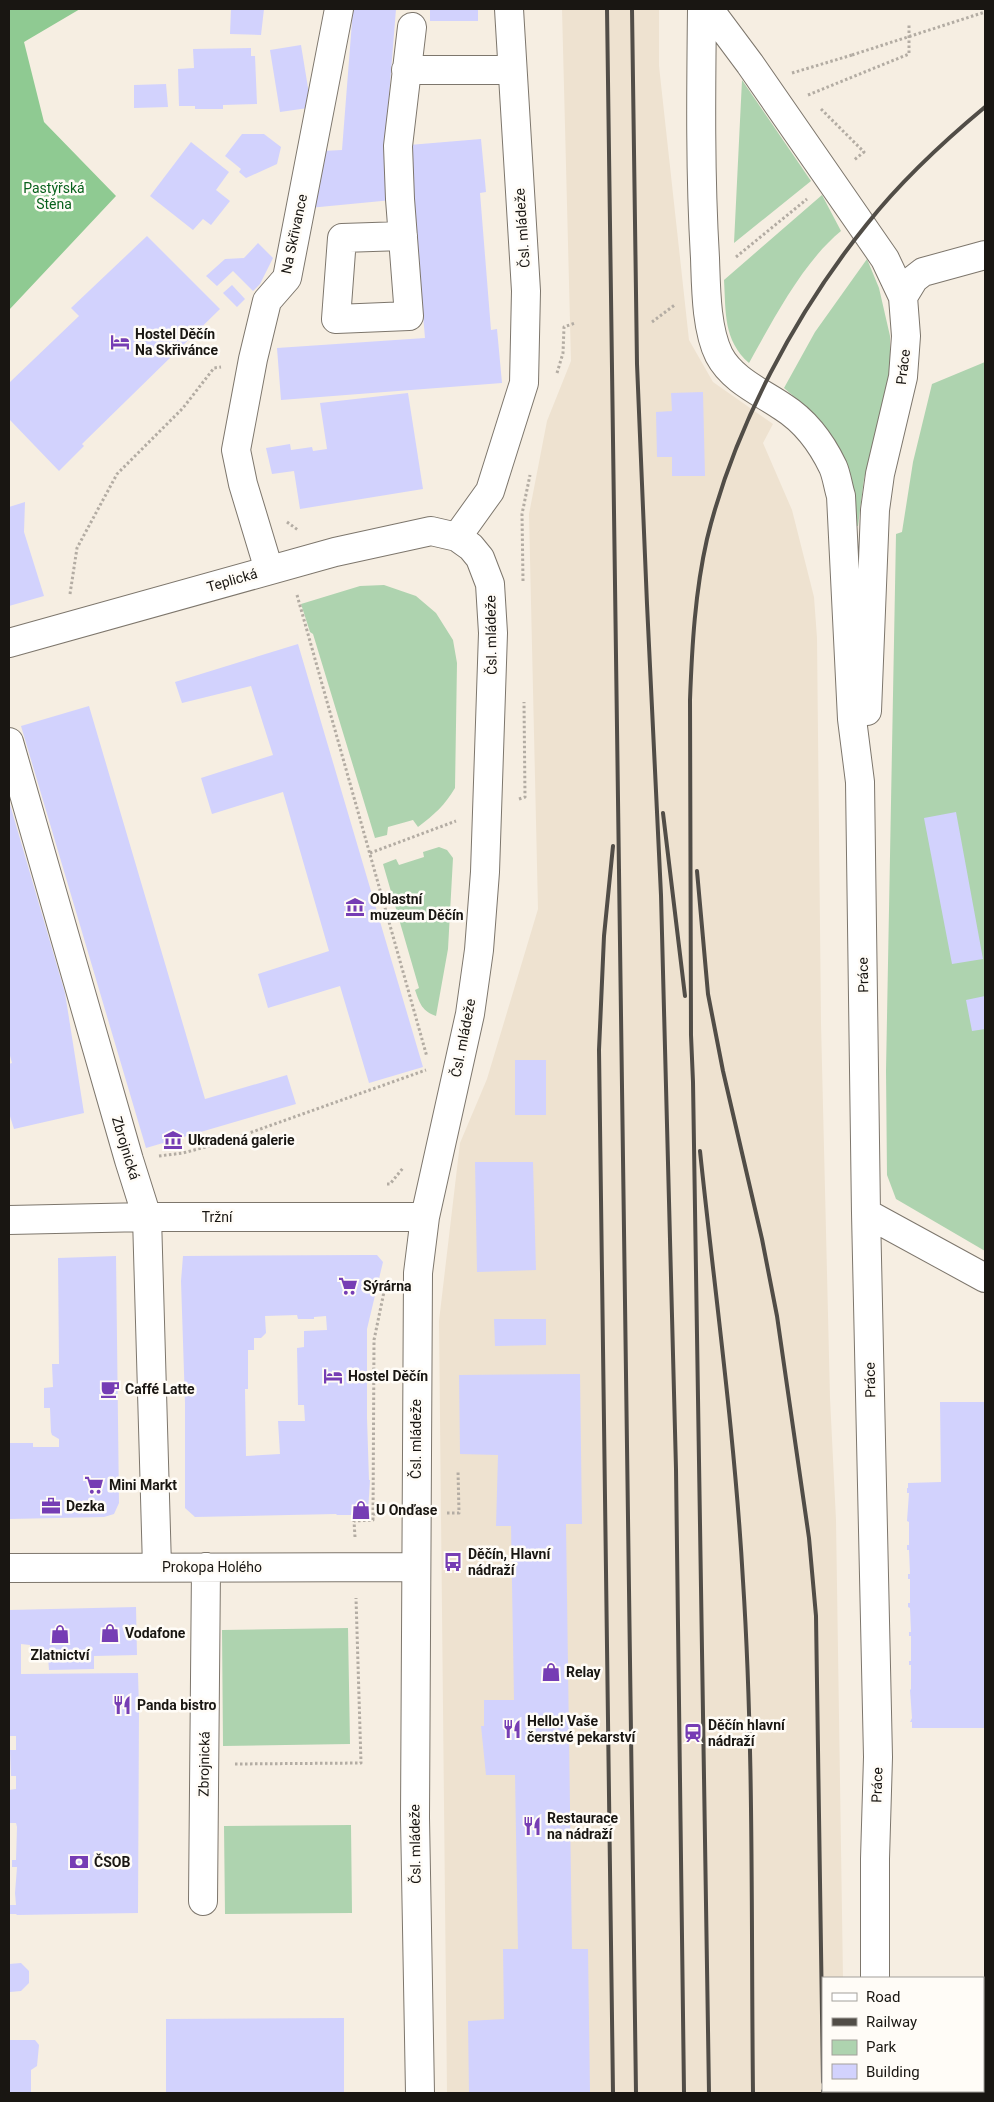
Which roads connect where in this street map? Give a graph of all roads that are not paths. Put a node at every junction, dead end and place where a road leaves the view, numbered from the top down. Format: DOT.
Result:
graph roads {
  1 [pos="339,9"];
  2 [pos="509,9"];
  3 [pos="702,9"];
  4 [pos="709,9"];
  5 [pos="412,27"];
  6 [pos="406,70"];
  7 [pos="512,70"];
  8 [pos="403,236"];
  9 [pos="985,255"];
  10 [pos="885,259"];
  11 [pos="923,272"];
  12 [pos="903,297"];
  13 [pos="457,537"];
  14 [pos="269,570"];
  15 [pos="9,642"];
  16 [pos="9,742"];
  17 [pos="860,782"];
  18 [pos="866,1214"];
  19 [pos="147,1217"];
  20 [pos="425,1217"];
  21 [pos="9,1220"];
  22 [pos="985,1278"];
  23 [pos="156,1567"];
  24 [pos="206,1567"];
  25 [pos="416,1567"];
  26 [pos="9,1568"];
  27 [pos="203,1901"];
  28 [pos="875,1977"];
  29 [pos="420,2093"];
  1 -- 14 [label="street, Na Skřivance"];
  2 -- 7 [label="street, Čsl. mládeže"];
  3 -- 17 [label="street, Práce"];
  4 -- 10 [label="street, Práce"];
  5 -- 6 [label="street"];
  6 -- 7 [label="street"];
  6 -- 8 [label="street"];
  7 -- 13 [label="street, Čsl. mládeže"];
  9 -- 11 [label="street"];
  10 -- 11 [label="street"];
  10 -- 12 [label="street, Práce"];
  11 -- 12 [label="street"];
  12 -- 17 [label="street, Práce"];
  13 -- 14 [label="street, Teplická"];
  13 -- 20 [label="street, Čsl. mládeže"];
  14 -- 15 [label="street, Teplická"];
  16 -- 19 [label="street, Zbrojnická"];
  17 -- 18 [label="street, Práce"];
  18 -- 22 [label="street"];
  18 -- 28 [label="street, Práce"];
  19 -- 20 [label="street, Tržní"];
  19 -- 21 [label="street, Tržní"];
  19 -- 23 [label="street, Zbrojnická"];
  20 -- 25 [label="street, Čsl. mládeže"];
  23 -- 24 [label="street, Prokopa Holého"];
  23 -- 26 [label="street, Prokopa Holého"];
  24 -- 25 [label="street, Prokopa Holého"];
  24 -- 27 [label="street, Zbrojnická"];
  25 -- 29 [label="street, Čsl. mládeže"];
}
